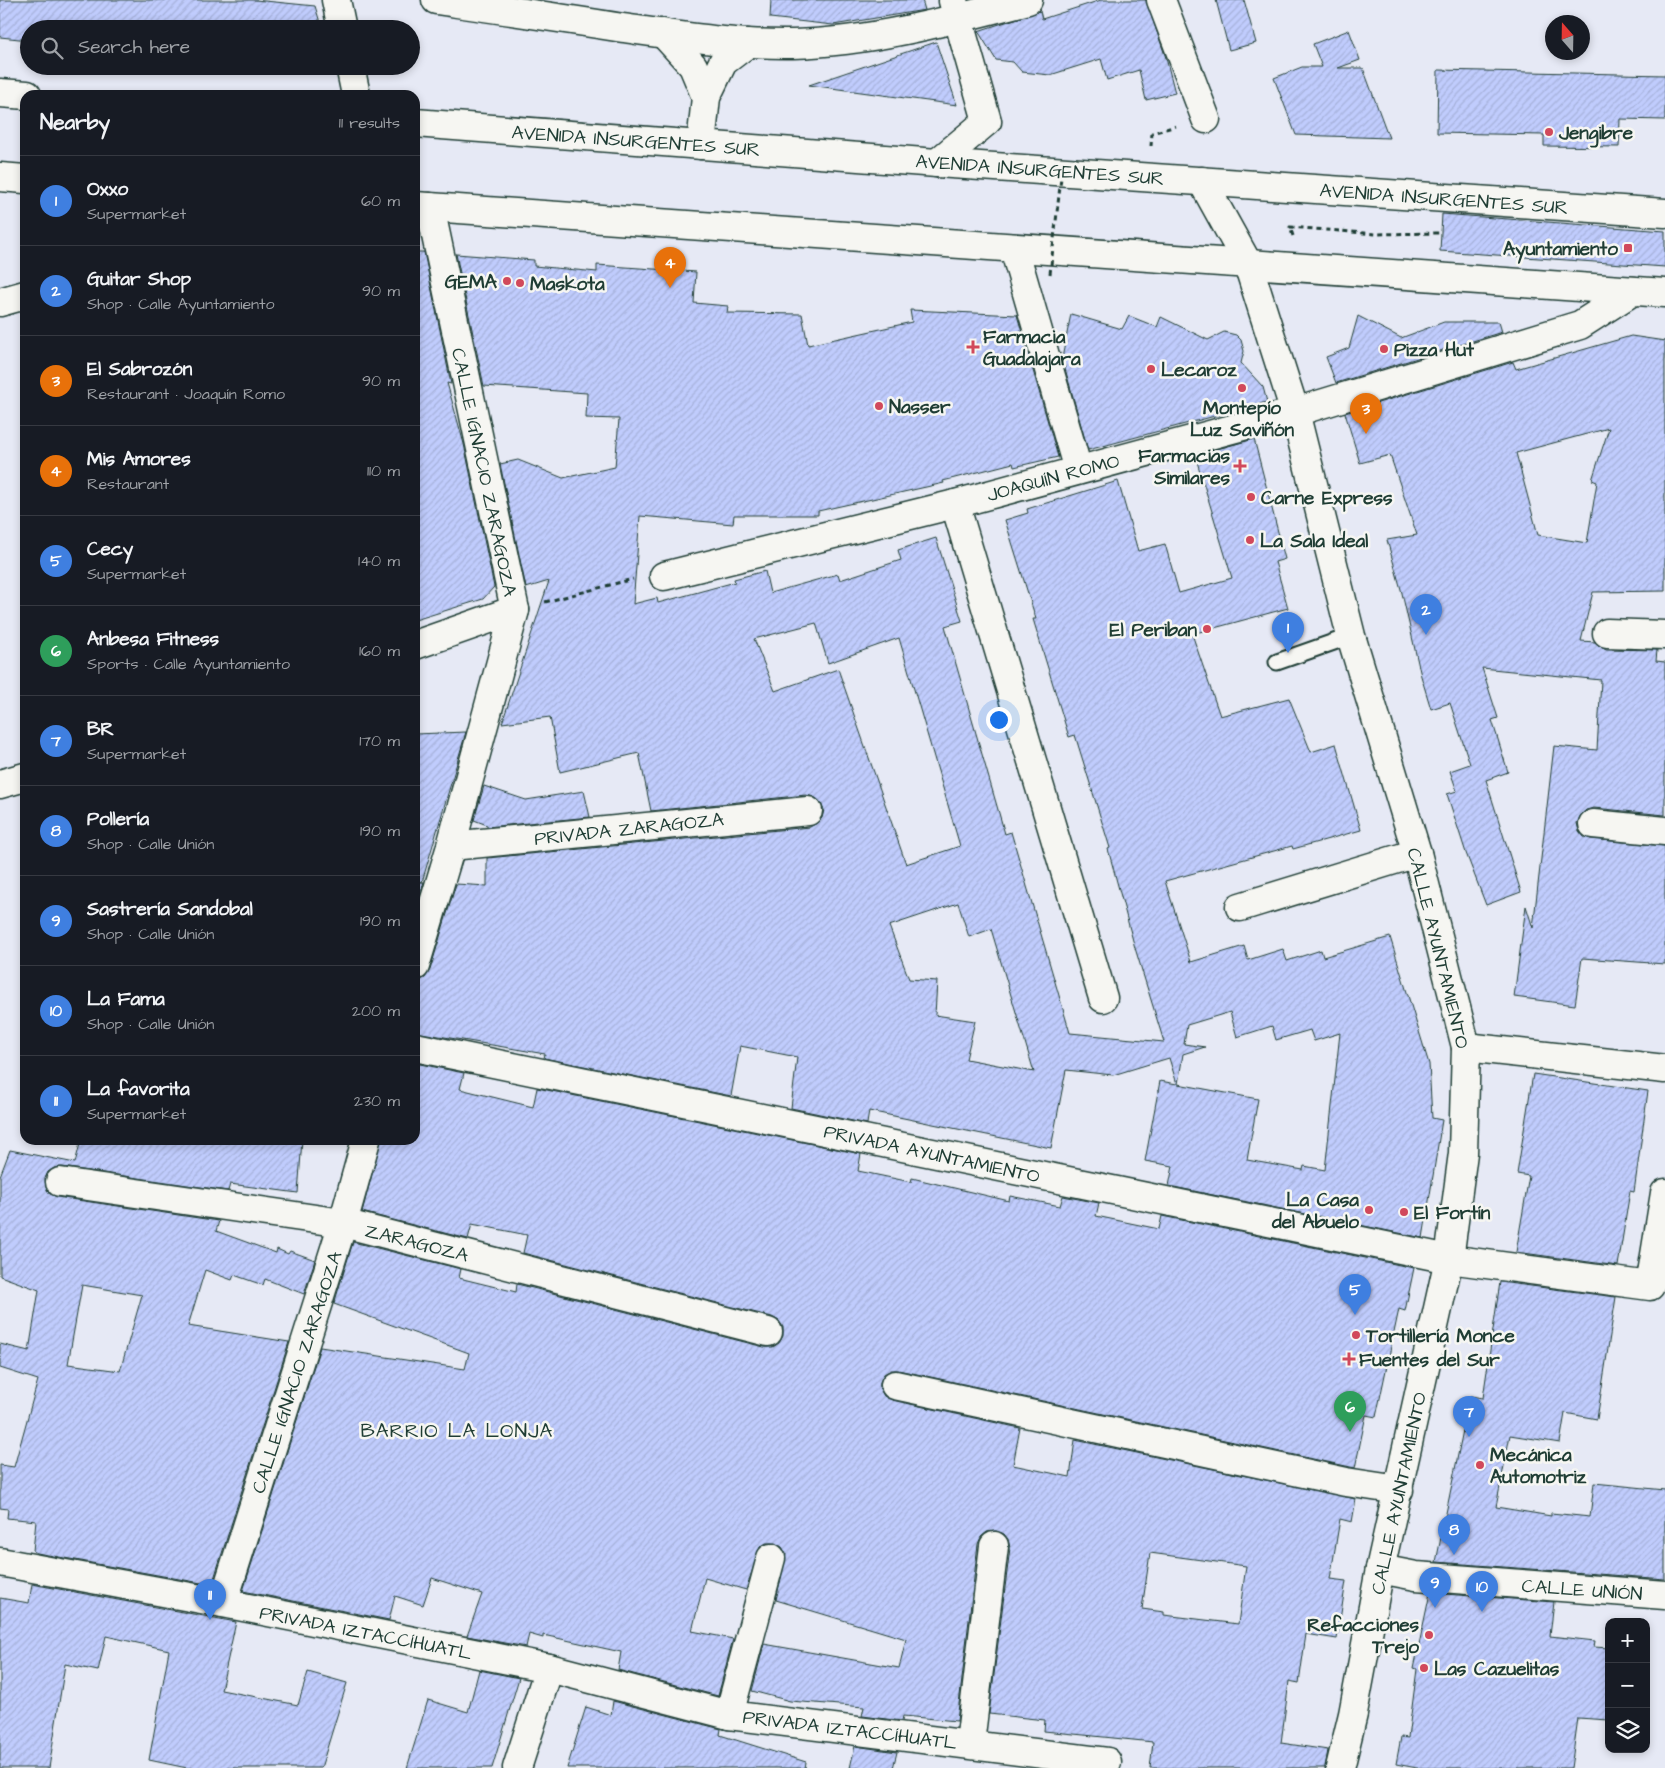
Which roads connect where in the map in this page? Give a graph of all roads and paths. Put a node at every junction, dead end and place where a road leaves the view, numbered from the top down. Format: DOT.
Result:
graph roads {
  1 [pos="336,0"];
  2 [pos="436,0"];
  3 [pos="1028,0"];
  4 [pos="1160,0"];
  5 [pos="955,9"];
  6 [pos="340,20"];
  7 [pos="663,34"];
  8 [pos="748,43"];
  9 [pos="352,75"];
  10 [pos="355,90"];
  11 [pos="0,93"];
  12 [pos="20,94"];
  13 [pos="706,97"];
  14 [pos="1206,119"];
  15 [pos="420,123"];
  16 [pos="701,145"];
  17 [pos="1063,160"];
  18 [pos="937,163"];
  19 [pos="0,177"];
  20 [pos="1149,177"];
  21 [pos="20,179"];
  22 [pos="1202,181"];
  23 [pos="422,207"];
  24 [pos="1665,213"];
  25 [pos="1441,233"];
  26 [pos="1014,248"];
  27 [pos="1248,264"];
  28 [pos="1307,269"];
  29 [pos="1050,274"];
  30 [pos="1633,291"];
  31 [pos="1665,293"];
  32 [pos="20,296"];
  33 [pos="0,302"];
  34 [pos="1295,412"];
  35 [pos="1078,470"];
  36 [pos="955,504"];
  37 [pos="652,577"];
  38 [pos="515,610"];
  39 [pos="1607,632"];
  40 [pos="1665,635"];
  41 [pos="1350,636"];
  42 [pos="420,643"];
  43 [pos="1277,662"];
  44 [pos="20,778"];
  45 [pos="0,784"];
  46 [pos="808,811"];
  47 [pos="1593,824"];
  48 [pos="1665,831"];
  49 [pos="451,846"];
  50 [pos="1417,853"];
  51 [pos="1240,907"];
  52 [pos="420,949"];
  53 [pos="1103,998"];
  54 [pos="1466,1047"];
  55 [pos="420,1049"];
  56 [pos="1665,1069"];
  57 [pos="365,1145"];
  58 [pos="60,1182"];
  59 [pos="1665,1193"];
  60 [pos="343,1224"];
  61 [pos="1449,1259"];
  62 [pos="1657,1287"];
  63 [pos="768,1332"];
  64 [pos="895,1385"];
  65 [pos="1399,1490"];
  66 [pos="994,1546"];
  67 [pos="771,1558"];
  68 [pos="0,1562"];
  69 [pos="1380,1569"];
  70 [pos="1665,1595"];
  71 [pos="223,1603"];
  72 [pos="549,1668"];
  73 [pos="730,1714"];
  74 [pos="970,1743"];
  75 [pos="1107,1762"];
  76 [pos="517,1768"];
  77 [pos="1340,1768"];
  1 -- 6 [label="street"];
  2 -- 7 [label="street"];
  3 -- 5 [label="street"];
  4 -- 14 [label="street"];
  5 -- 8 [label="street"];
  5 -- 18 [label="street"];
  7 -- 8 [label="street"];
  7 -- 13 [label="street"];
  8 -- 13 [label="street"];
  9 -- 10 [label="street"];
  11 -- 12 [label="street"];
  13 -- 16 [label="street"];
  14 -- 20 [label="path"];
  15 -- 16 [label="street, AVENIDA INSURGENTES SUR"];
  16 -- 18 [label="street, AVENIDA INSURGENTES SUR"];
  17 -- 29 [label="path, bridge"];
  18 -- 20 [label="street, AVENIDA INSURGENTES SUR"];
  19 -- 21 [label="street"];
  20 -- 22 [label="street, AVENIDA INSURGENTES SUR"];
  22 -- 24 [label="street, AVENIDA INSURGENTES SUR"];
  22 -- 27 [label="street, CALLE AYUNTAMIENTO"];
  23 -- 26 [label="street"];
  23 -- 38 [label="street, CALLE IGNACIO ZARAGOZA"];
  25 -- 28 [label="path"];
  26 -- 27 [label="street"];
  26 -- 35 [label="street"];
  27 -- 28 [label="street"];
  27 -- 34 [label="street, CALLE AYUNTAMIENTO"];
  28 -- 30 [label="street"];
  30 -- 31 [label="street"];
  30 -- 34 [label="street, JOAQUÍN ROMO"];
  32 -- 33 [label="street"];
  34 -- 35 [label="street, JOAQUÍN ROMO"];
  34 -- 41 [label="street, CALLE AYUNTAMIENTO"];
  35 -- 36 [label="street, JOAQUÍN ROMO"];
  36 -- 37 [label="street, JOAQUÍN ROMO"];
  36 -- 53 [label="street"];
  37 -- 38 [label="path"];
  38 -- 42 [label="street"];
  38 -- 49 [label="street, CALLE IGNACIO ZARAGOZA"];
  39 -- 40 [label="street"];
  41 -- 43 [label="lane"];
  41 -- 50 [label="street, CALLE AYUNTAMIENTO"];
  44 -- 45 [label="street"];
  46 -- 49 [label="street, PRIVADA ZARAGOZA"];
  47 -- 48 [label="street"];
  49 -- 52 [label="street, CALLE IGNACIO ZARAGOZA"];
  50 -- 51 [label="street"];
  50 -- 54 [label="street, CALLE AYUNTAMIENTO"];
  54 -- 56 [label="street"];
  54 -- 61 [label="street, CALLE AYUNTAMIENTO"];
  55 -- 61 [label="street, PRIVADA AYUNTAMIENTO"];
  57 -- 60 [label="street, CALLE IGNACIO ZARAGOZA"];
  58 -- 60 [label="street, ZARAGOZA"];
  59 -- 62 [label="street"];
  60 -- 63 [label="street, ZARAGOZA"];
  60 -- 71 [label="street, CALLE IGNACIO ZARAGOZA"];
  61 -- 62 [label="street, PRIVADA AYUNTAMIENTO"];
  61 -- 65 [label="street, CALLE AYUNTAMIENTO"];
  64 -- 65 [label="street"];
  65 -- 69 [label="street, CALLE AYUNTAMIENTO"];
  66 -- 74 [label="street, PRIVADA IZTACCÍHUATL"];
  67 -- 73 [label="street, PRIVADA IZTACCÍHUATL"];
  68 -- 71 [label="street, PRIVADA IZTACCÍHUATL"];
  69 -- 70 [label="street, CALLE UNIÓN"];
  69 -- 77 [label="street, CALLE AYUNTAMIENTO"];
  71 -- 72 [label="street, PRIVADA IZTACCÍHUATL"];
  72 -- 73 [label="street, PRIVADA IZTACCÍHUATL"];
  72 -- 76 [label="street"];
  73 -- 74 [label="street, PRIVADA IZTACCÍHUATL"];
  74 -- 75 [label="street, PRIVADA IZTACCÍHUATL"];
}
